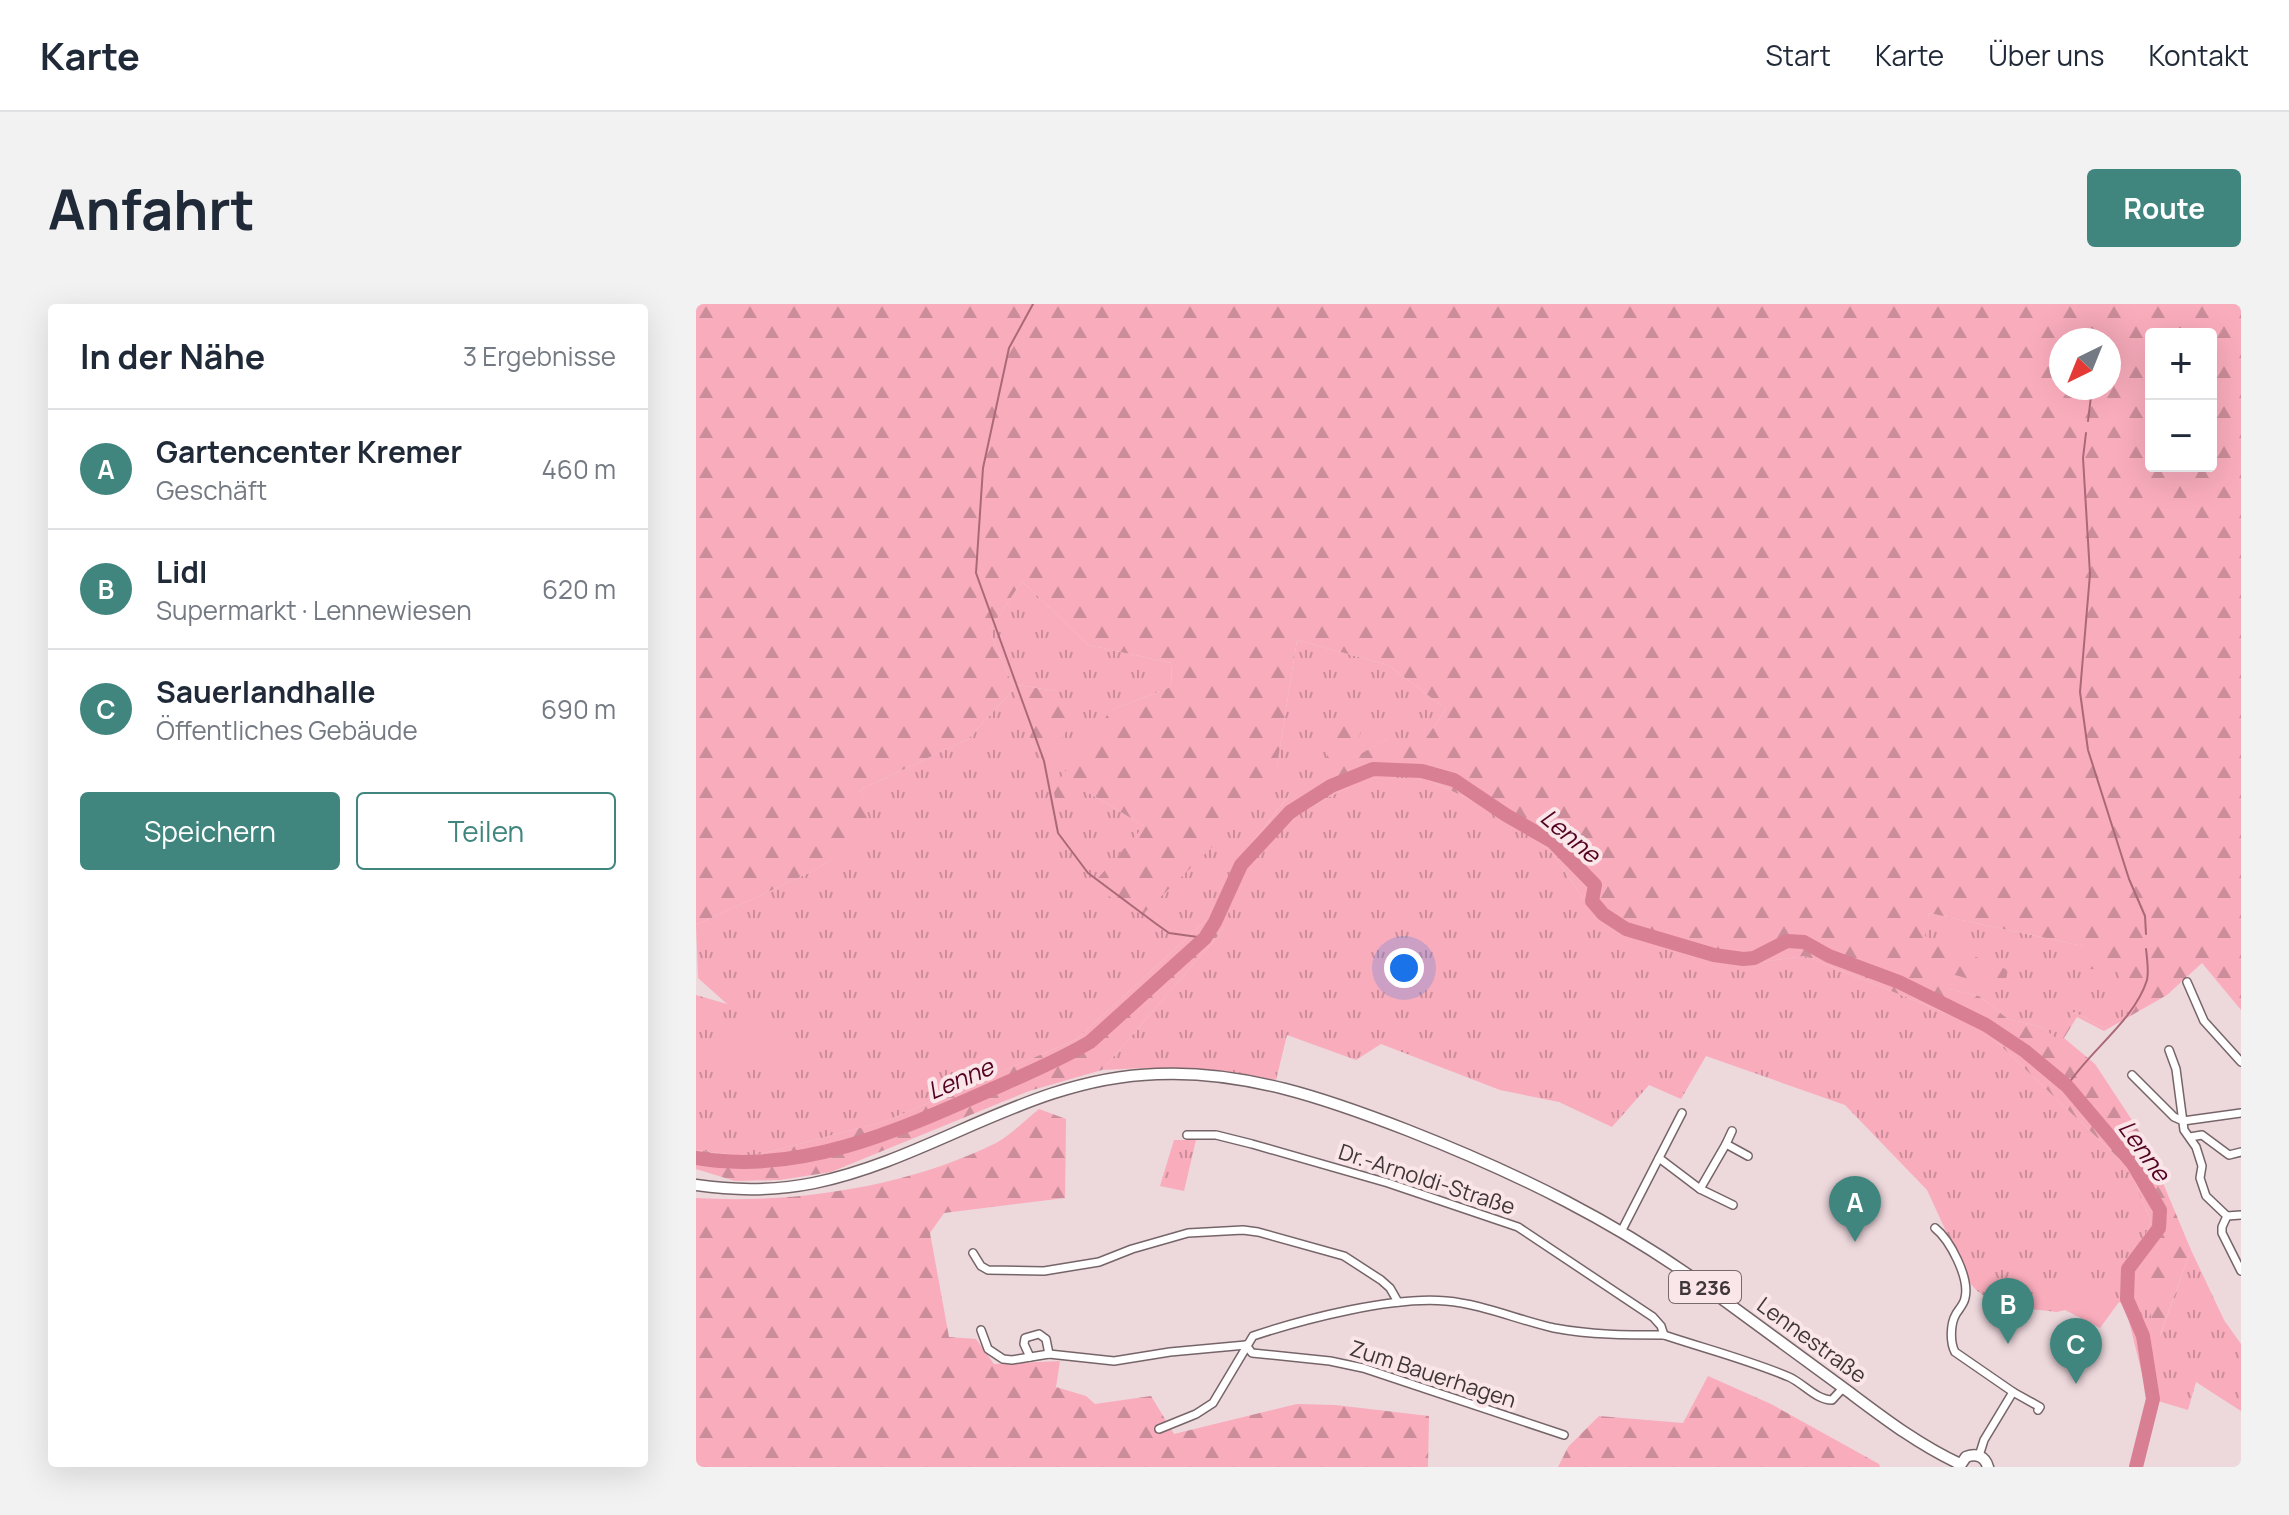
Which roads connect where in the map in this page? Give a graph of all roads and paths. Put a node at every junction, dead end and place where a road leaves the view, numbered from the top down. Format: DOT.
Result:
graph roads {
  1 [pos="2187,982"];
  2 [pos="2169,1050"];
  3 [pos="2241,1062"];
  4 [pos="2132,1075"];
  5 [pos="1682,1113"];
  6 [pos="2241,1113"];
  7 [pos="2183,1121"];
  8 [pos="1732,1131"];
  9 [pos="1187,1135"];
  10 [pos="2190,1137"];
  11 [pos="1726,1144"];
  12 [pos="2241,1152"];
  13 [pos="1748,1156"];
  14 [pos="1659,1158"];
  15 [pos="696,1185"];
  16 [pos="1700,1189"];
  17 [pos="1733,1205"];
  18 [pos="2241,1215"];
  19 [pos="2227,1216"];
  20 [pos="1935,1228"];
  21 [pos="1622,1230"];
  22 [pos="973,1253"];
  23 [pos="2241,1271"];
  24 [pos="1398,1302"];
  25 [pos="981,1330"];
  26 [pos="1664,1335"];
  27 [pos="1246,1345"];
  28 [pos="1049,1354"];
  29 [pos="1030,1357"];
  30 [pos="1843,1388"];
  31 [pos="2013,1392"];
  32 [pos="2038,1410"];
  33 [pos="1159,1429"];
  34 [pos="1564,1435"];
  35 [pos="1979,1456"];
  36 [pos="1960,1466"];
  37 [pos="1988,1467"];
  1 -- 3 [label="street"];
  2 -- 7 [label="street"];
  4 -- 7 [label="street"];
  5 -- 14 [label="street"];
  6 -- 7 [label="street"];
  7 -- 10 [label="street"];
  8 -- 11 [label="street"];
  9 -- 26 [label="street, Dr.-Arnoldi-Straße"];
  10 -- 12 [label="street"];
  10 -- 19 [label="street"];
  11 -- 13 [label="street"];
  11 -- 16 [label="street"];
  14 -- 16 [label="street"];
  14 -- 21 [label="street"];
  15 -- 21 [label="main road, Lennestraße / B 236"];
  16 -- 17 [label="street"];
  18 -- 19 [label="street"];
  19 -- 23 [label="street"];
  20 -- 31 [label="street"];
  21 -- 30 [label="main road, Lennestraße / B 236"];
  22 -- 24 [label="street"];
  24 -- 26 [label="street"];
  24 -- 27 [label="street"];
  25 -- 29 [label="street"];
  26 -- 30 [label="street, Dr.-Arnoldi-Straße"];
  27 -- 28 [label="street"];
  27 -- 33 [label="street"];
  27 -- 34 [label="street, Zum Bauerhagen"];
  28 -- 29 [label="street"];
  28 -- 29 [label="street"];
  30 -- 36 [label="main road, Lennestraße / B 236"];
  31 -- 32 [label="street"];
  31 -- 35 [label="street"];
  35 -- 36 [label="main road, B 236"];
  35 -- 37 [label="main road"];
}
